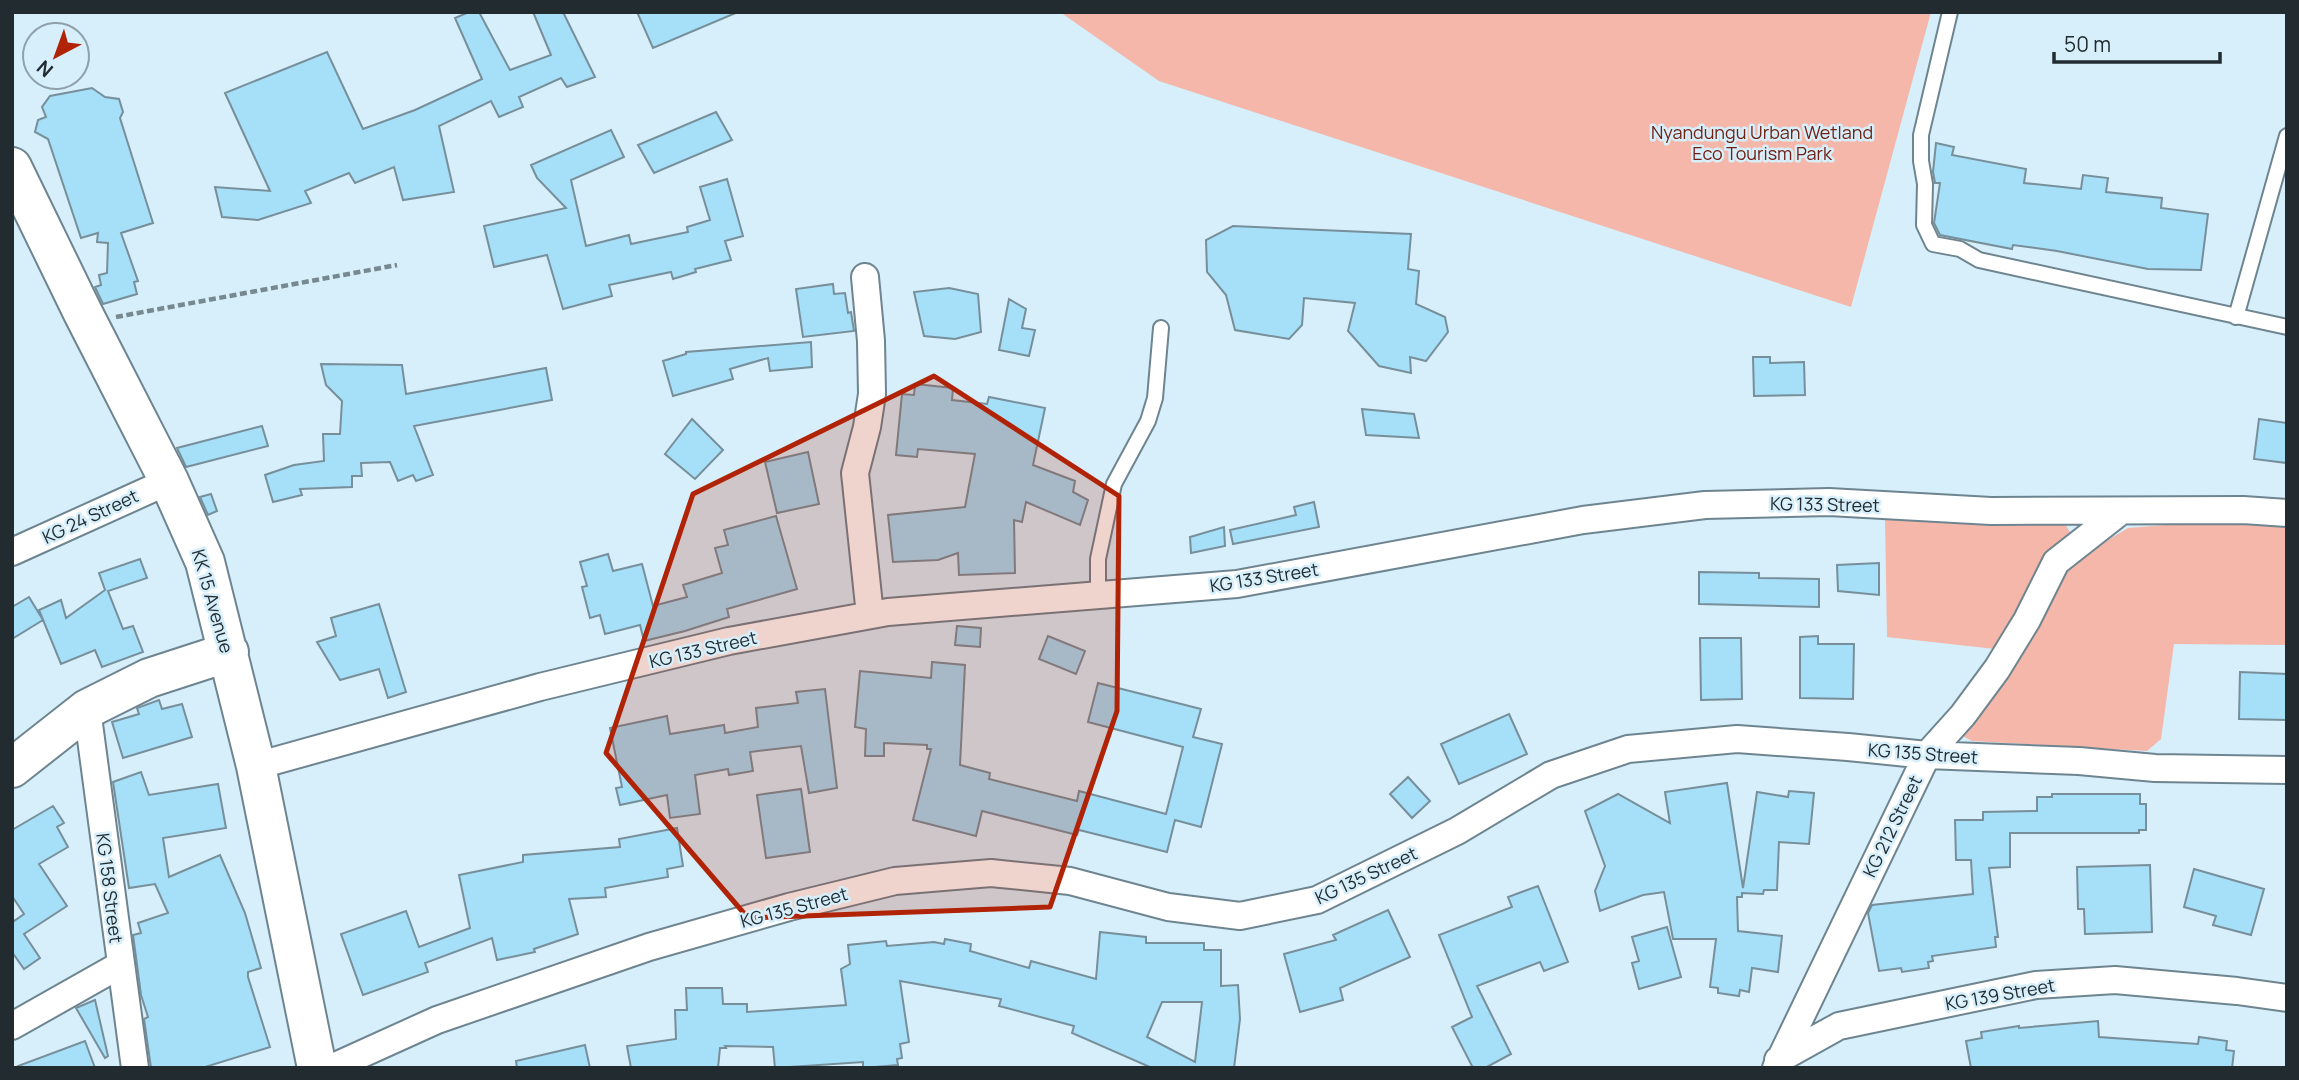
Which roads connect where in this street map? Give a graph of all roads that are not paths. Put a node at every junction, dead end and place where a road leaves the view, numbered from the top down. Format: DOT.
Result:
graph roads {
  1 [pos="1950,12"];
  2 [pos="2287,136"];
  3 [pos="12,167"];
  4 [pos="865,277"];
  5 [pos="2236,317"];
  6 [pos="2287,327"];
  7 [pos="1161,328"];
  8 [pos="169,481"];
  9 [pos="2121,511"];
  10 [pos="2287,513"];
  11 [pos="12,552"];
  12 [pos="1098,594"];
  13 [pos="870,615"];
  14 [pos="229,652"];
  15 [pos="86,709"];
  16 [pos="1927,755"];
  17 [pos="256,766"];
  18 [pos="12,768"];
  19 [pos="2287,770"];
  20 [pos="120,965"];
  21 [pos="2287,998"];
  22 [pos="12,1026"];
  23 [pos="1774,1065"];
  24 [pos="135,1068"];
  25 [pos="317,1068"];
  26 [pos="331,1068"];
  1 -- 5 [label="lane"];
  2 -- 5 [label="lane"];
  3 -- 8 [label="street, KK 15 Avenue"];
  4 -- 13 [label="street"];
  5 -- 6 [label="lane"];
  7 -- 12 [label="lane"];
  8 -- 11 [label="street, KG 24 Street"];
  8 -- 14 [label="street, KK 15 Avenue"];
  9 -- 10 [label="street, KG 133 Street"];
  9 -- 12 [label="street, KG 133 Street"];
  9 -- 16 [label="street, KG 212 Street"];
  12 -- 13 [label="street, KG 133 Street"];
  13 -- 17 [label="street, KG 133 Street"];
  14 -- 15 [label="street"];
  14 -- 17 [label="street, KK 15 Avenue"];
  15 -- 18 [label="street"];
  15 -- 20 [label="street, KG 158 Street"];
  16 -- 19 [label="street, KG 135 Street"];
  16 -- 23 [label="street, KG 212 Street"];
  16 -- 26 [label="street, KG 135 Street"];
  17 -- 25 [label="street, KK 15 Avenue"];
  20 -- 22 [label="street"];
  20 -- 24 [label="street, KG 158 Street"];
  21 -- 23 [label="street, KG 139 Street"];
}
